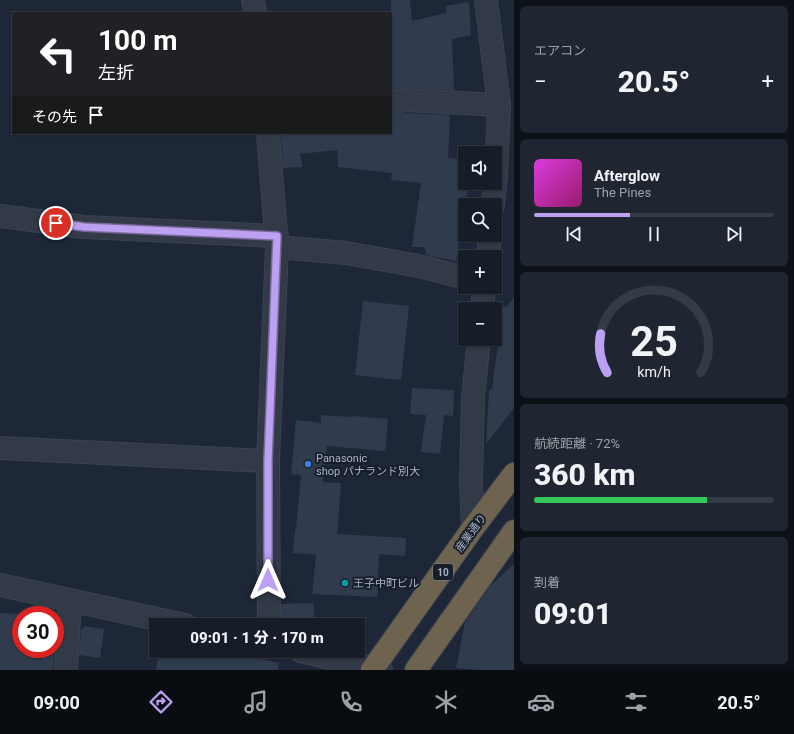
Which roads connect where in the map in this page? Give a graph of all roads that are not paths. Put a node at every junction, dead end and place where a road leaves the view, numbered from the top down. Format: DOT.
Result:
graph roads {
  1 [pos="253,0"];
  2 [pos="486,0"];
  3 [pos="255,12"];
  4 [pos="392,102"];
  5 [pos="499,105"];
  6 [pos="268,134"];
  7 [pos="497,146"];
  8 [pos="514,152"];
  9 [pos="502,168"];
  10 [pos="0,216"];
  11 [pos="277,241"];
  12 [pos="458,276"];
  13 [pos="478,346"];
  14 [pos="0,448"];
  15 [pos="268,461"];
  16 [pos="514,474"];
  17 [pos="474,528"];
  18 [pos="514,532"];
  19 [pos="0,585"];
  20 [pos="70,600"];
  21 [pos="153,618"];
  22 [pos="269,618"];
  23 [pos="329,658"];
  24 [pos="66,670"];
  25 [pos="376,670"];
  26 [pos="416,670"];
  1 -- 3 [label="street"];
  2 -- 5 [label="street"];
  4 -- 5 [label="street"];
  5 -- 7 [label="street"];
  6 -- 11 [label="street"];
  8 -- 9 [label="street"];
  10 -- 11 [label="street"];
  11 -- 12 [label="street"];
  11 -- 15 [label="street"];
  13 -- 17 [label="street"];
  14 -- 15 [label="street"];
  15 -- 22 [label="street"];
  16 -- 17 [label="highway, 産業通り / 10"];
  17 -- 25 [label="highway, 産業通り / 10"];
  18 -- 26 [label="highway"];
  19 -- 20 [label="street"];
  20 -- 21 [label="street"];
  20 -- 24 [label="street"];
  23 -- 25 [label="street"];
}
